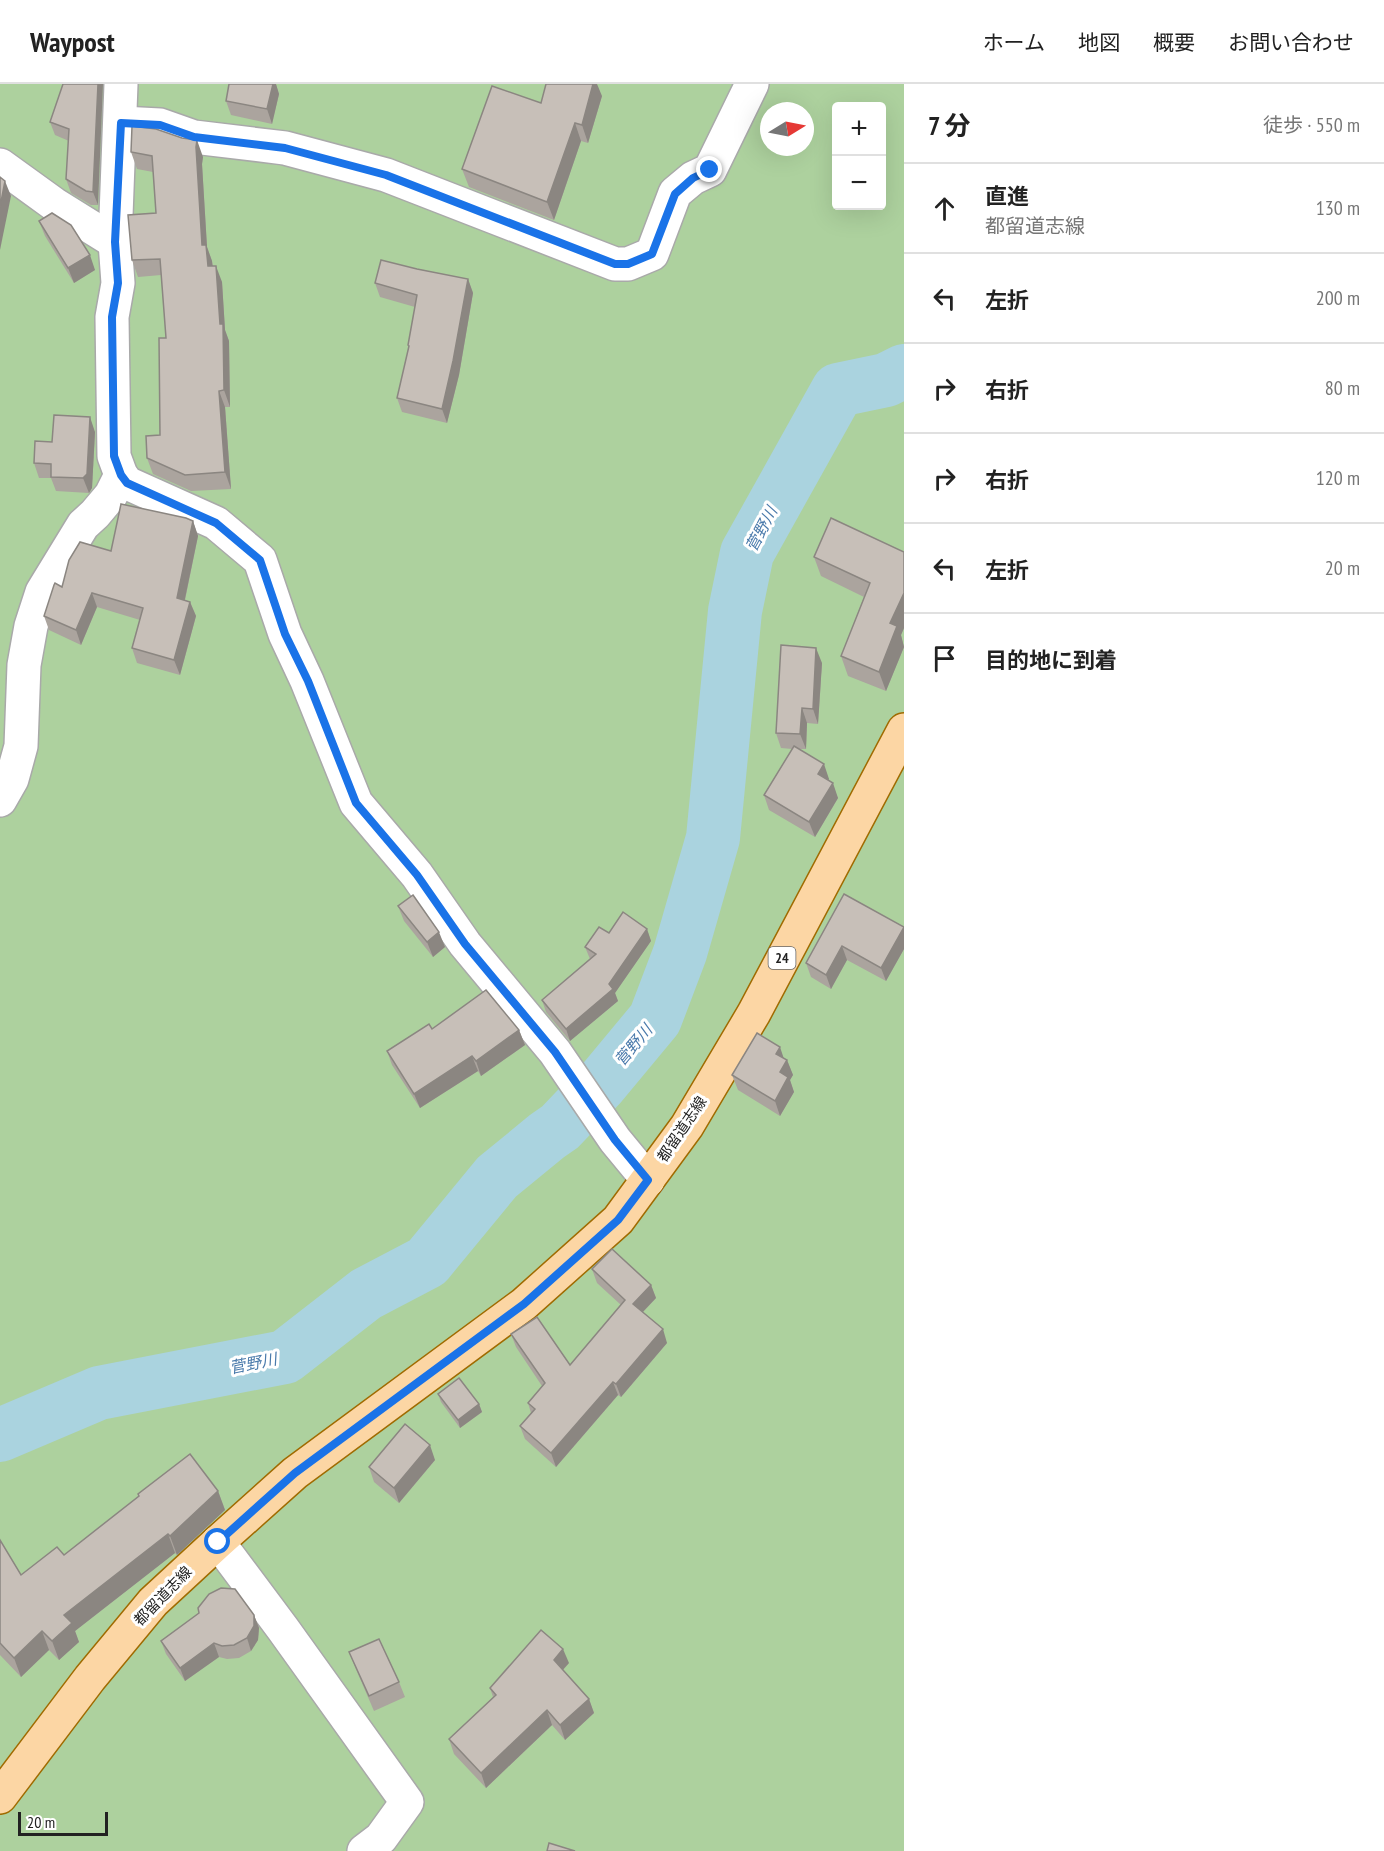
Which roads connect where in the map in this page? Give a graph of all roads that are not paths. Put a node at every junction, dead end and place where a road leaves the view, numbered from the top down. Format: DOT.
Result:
graph roads {
  1 [pos="121,84"];
  2 [pos="752,84"];
  3 [pos="121,123"];
  4 [pos="0,165"];
  5 [pos="115,242"];
  6 [pos="121,475"];
  7 [pos="904,730"];
  8 [pos="0,800"];
  9 [pos="648,1180"];
  10 [pos="218,1542"];
  11 [pos="0,1797"];
  12 [pos="364,1851"];
  1 -- 3 [label="street"];
  2 -- 3 [label="street"];
  3 -- 5 [label="street"];
  4 -- 5 [label="street"];
  5 -- 6 [label="street"];
  6 -- 8 [label="street"];
  6 -- 9 [label="street"];
  7 -- 9 [label="main road, 都留道志線 / 24"];
  9 -- 10 [label="main road, 都留道志線 / 24"];
  10 -- 11 [label="main road, 都留道志線 / 24"];
  10 -- 12 [label="street"];
}
